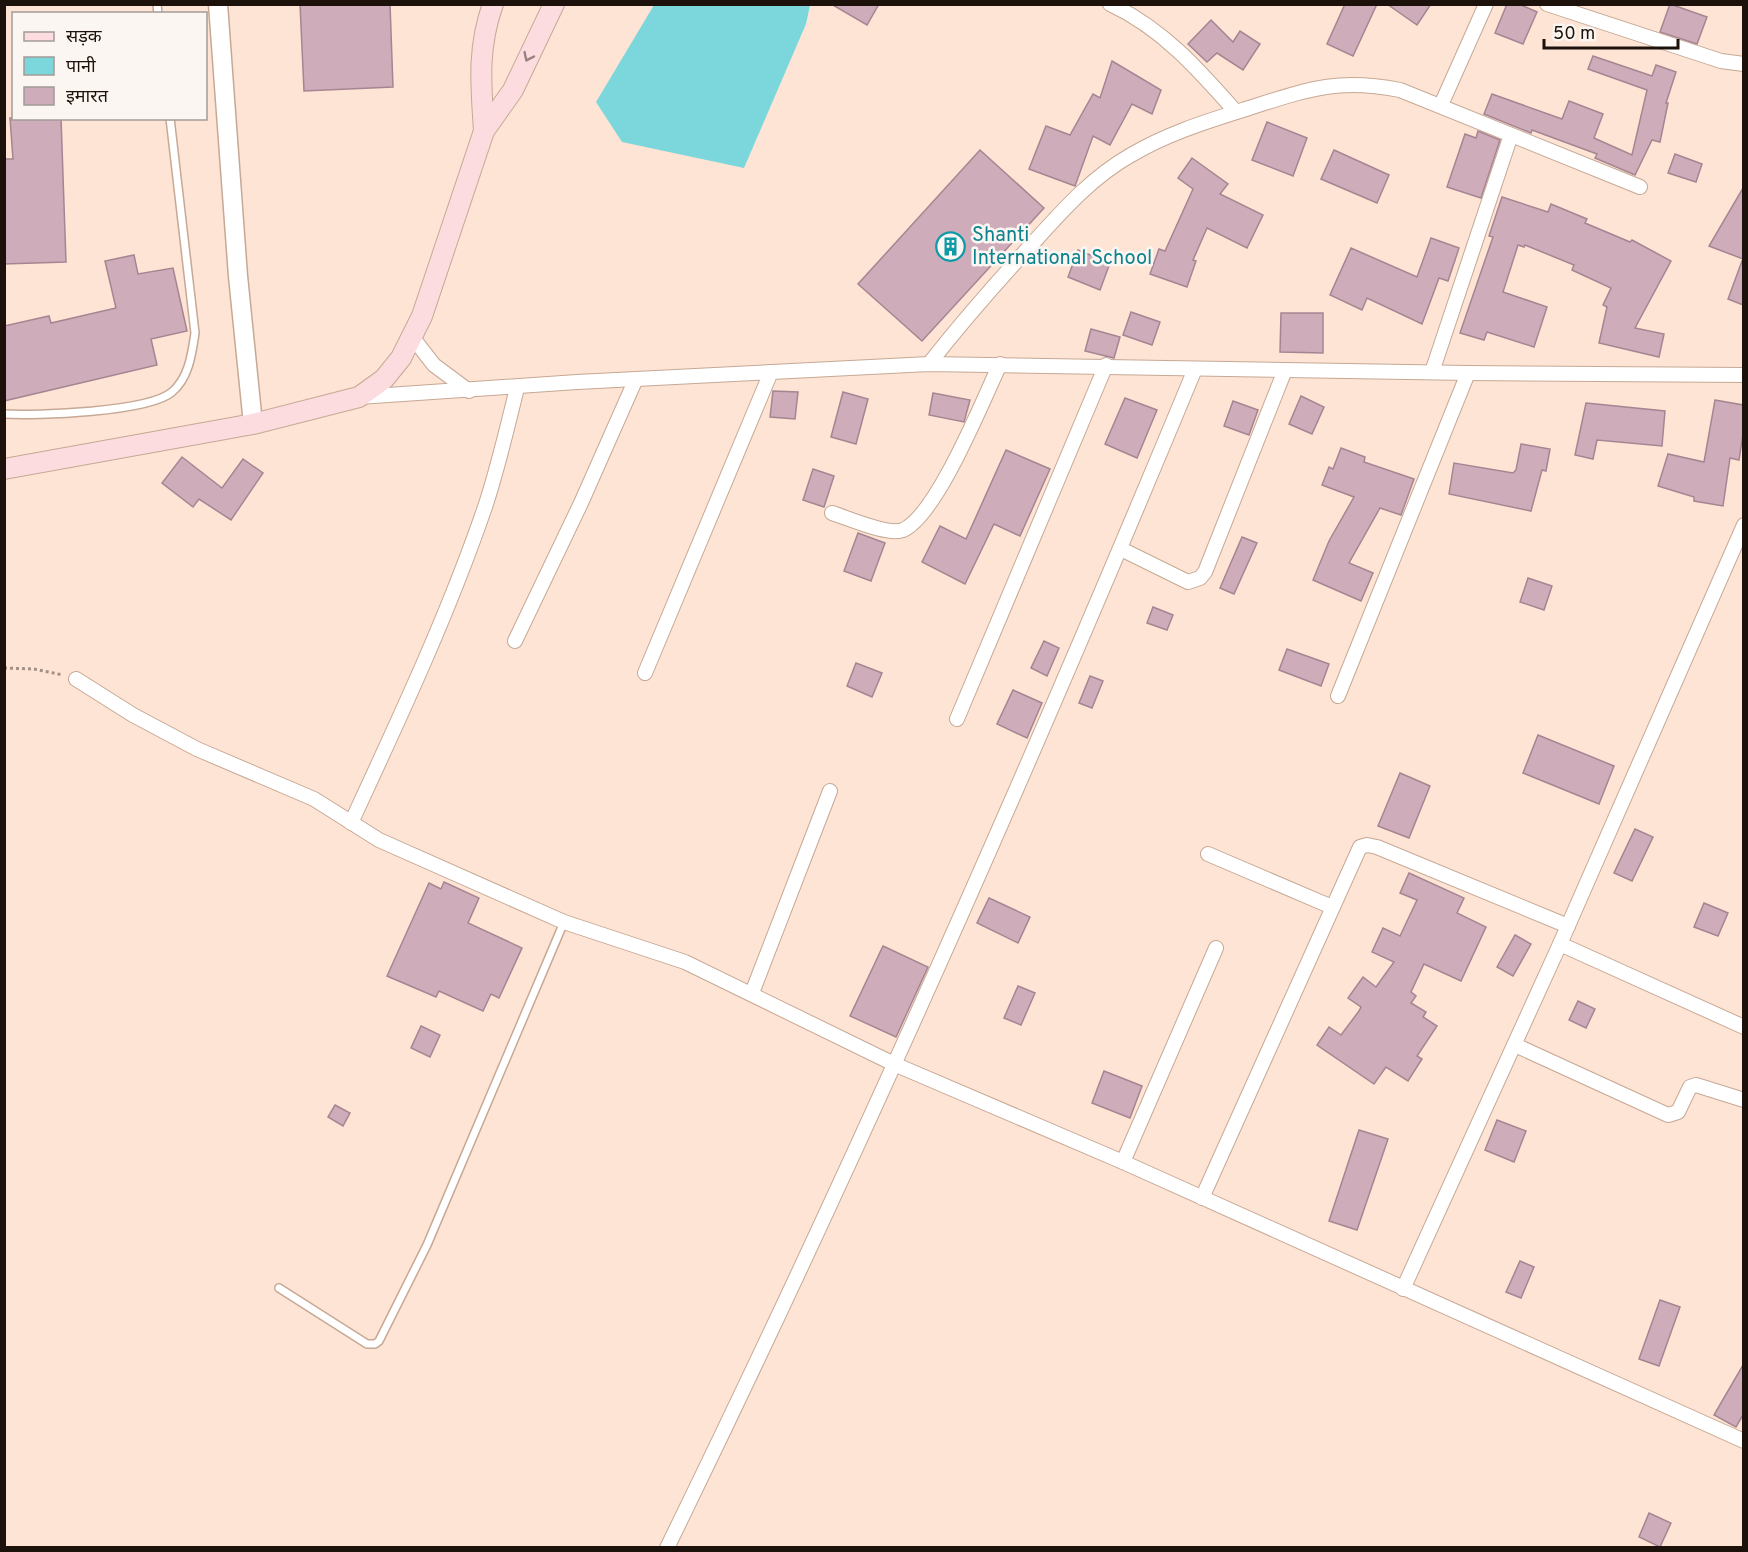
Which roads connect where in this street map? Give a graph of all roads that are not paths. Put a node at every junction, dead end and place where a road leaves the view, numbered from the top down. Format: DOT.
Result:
graph roads {
  1 [pos="218,4"];
  2 [pos="493,4"];
  3 [pos="554,4"];
  4 [pos="1110,4"];
  5 [pos="1486,4"];
  6 [pos="1547,4"];
  7 [pos="1743,64"];
  8 [pos="1441,105"];
  9 [pos="1236,112"];
  10 [pos="170,120"];
  11 [pos="484,131"];
  12 [pos="1511,135"];
  13 [pos="1640,187"];
  14 [pos="413,338"];
  15 [pos="929,364"];
  16 [pos="1000,364"];
  17 [pos="1106,366"];
  18 [pos="1195,369"];
  19 [pos="1285,370"];
  20 [pos="771,372"];
  21 [pos="1432,372"];
  22 [pos="1468,373"];
  23 [pos="1743,375"];
  24 [pos="635,381"];
  25 [pos="518,388"];
  26 [pos="469,391"];
  27 [pos="359,397"];
  28 [pos="4,414"];
  29 [pos="253,424"];
  30 [pos="4,469"];
  31 [pos="832,513"];
  32 [pos="1743,525"];
  33 [pos="1121,549"];
  34 [pos="515,641"];
  35 [pos="645,673"];
  36 [pos="76,679"];
  37 [pos="1338,696"];
  38 [pos="957,719"];
  39 [pos="830,791"];
  40 [pos="351,823"];
  41 [pos="1208,854"];
  42 [pos="1332,907"];
  43 [pos="564,922"];
  44 [pos="1568,926"];
  45 [pos="1560,944"];
  46 [pos="1216,948"];
  47 [pos="752,993"];
  48 [pos="1743,1027"];
  49 [pos="1515,1045"];
  50 [pos="894,1064"];
  51 [pos="1743,1100"];
  52 [pos="1123,1162"];
  53 [pos="1202,1198"];
  54 [pos="279,1288"];
  55 [pos="1403,1288"];
  56 [pos="1743,1441"];
  57 [pos="667,1548"];
  1 -- 29 [label="street"];
  2 -- 11 [label="main road"];
  3 -- 11 [label="main road, one-way"];
  4 -- 9 [label="street"];
  5 -- 8 [label="street"];
  6 -- 7 [label="street"];
  8 -- 9 [label="street"];
  8 -- 12 [label="street"];
  9 -- 15 [label="street"];
  10 -- 28 [label="lane"];
  11 -- 14 [label="main road"];
  12 -- 13 [label="street"];
  12 -- 21 [label="street"];
  14 -- 26 [label="street"];
  14 -- 27 [label="main road"];
  15 -- 16 [label="street"];
  15 -- 20 [label="street"];
  16 -- 17 [label="street"];
  16 -- 31 [label="street"];
  17 -- 18 [label="street"];
  17 -- 38 [label="street"];
  18 -- 19 [label="street"];
  18 -- 33 [label="street"];
  19 -- 21 [label="street"];
  19 -- 33 [label="street"];
  20 -- 24 [label="street"];
  20 -- 35 [label="street"];
  21 -- 22 [label="street"];
  22 -- 23 [label="street"];
  22 -- 37 [label="street"];
  24 -- 25 [label="street"];
  24 -- 34 [label="street"];
  25 -- 26 [label="street"];
  25 -- 40 [label="street"];
  26 -- 27 [label="street"];
  27 -- 29 [label="main road"];
  29 -- 30 [label="main road"];
  32 -- 44 [label="street"];
  33 -- 50 [label="street"];
  36 -- 40 [label="street"];
  39 -- 47 [label="street"];
  40 -- 43 [label="street"];
  41 -- 42 [label="street"];
  42 -- 44 [label="street"];
  42 -- 53 [label="street"];
  43 -- 47 [label="street"];
  43 -- 54 [label="lane"];
  44 -- 45 [label="street"];
  45 -- 48 [label="street"];
  45 -- 49 [label="street"];
  46 -- 52 [label="street"];
  47 -- 50 [label="street"];
  49 -- 51 [label="street"];
  49 -- 55 [label="street"];
  50 -- 52 [label="street"];
  50 -- 57 [label="street"];
  52 -- 53 [label="street"];
  53 -- 55 [label="street"];
  55 -- 56 [label="street"];
}
